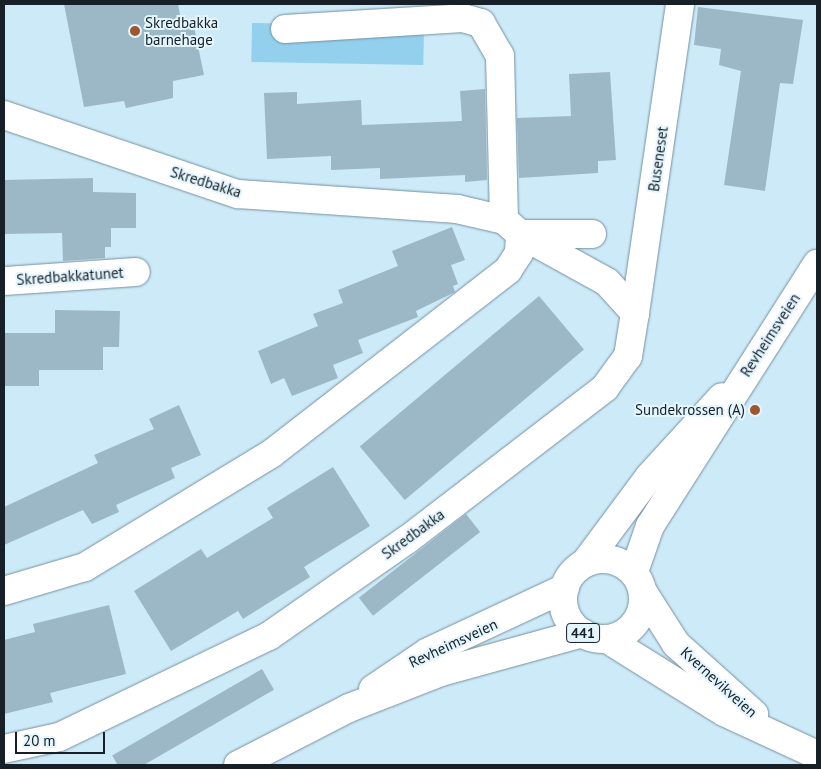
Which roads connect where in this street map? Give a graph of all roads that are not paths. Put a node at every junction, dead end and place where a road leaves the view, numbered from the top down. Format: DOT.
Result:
graph roads {
  1 [pos="680,4"];
  2 [pos="372,13"];
  3 [pos="285,28"];
  4 [pos="4,116"];
  5 [pos="512,227"];
  6 [pos="592,234"];
  7 [pos="817,264"];
  8 [pos="136,272"];
  9 [pos="4,281"];
  10 [pos="635,313"];
  11 [pos="740,381"];
  12 [pos="585,563"];
  13 [pos="638,582"];
  14 [pos="565,588"];
  15 [pos="4,591"];
  16 [pos="595,636"];
  17 [pos="348,708"];
  18 [pos="787,739"];
  19 [pos="4,749"];
  20 [pos="817,754"];
  21 [pos="238,765"];
  1 -- 10 [label="street, Buseneset"];
  2 -- 3 [label="street"];
  2 -- 5 [label="street"];
  4 -- 5 [label="street, Skredbakka"];
  5 -- 6 [label="street, Skredbakka"];
  5 -- 10 [label="street, Skredbakka"];
  5 -- 15 [label="street"];
  7 -- 11 [label="street, Revheimsveien / 441"];
  8 -- 9 [label="street, Skredbakkatunet"];
  10 -- 19 [label="street, Skredbakka"];
  11 -- 12 [label="street, Revheimsveien / 441"];
  11 -- 13 [label="street, Revheimsveien / 441"];
  12 -- 13 [label="street"];
  12 -- 14 [label="street, 441"];
  13 -- 16 [label="street, 441"];
  13 -- 18 [label="street, Kvernevikveien"];
  14 -- 16 [label="street, 441"];
  14 -- 17 [label="street, Revheimsveien / 441"];
  16 -- 17 [label="street, Revheimsveien / 441"];
  16 -- 18 [label="street, Kvernevikveien"];
  17 -- 21 [label="street, Revheimsveien / 441"];
  18 -- 20 [label="street, Kvernevikveien"];
}
